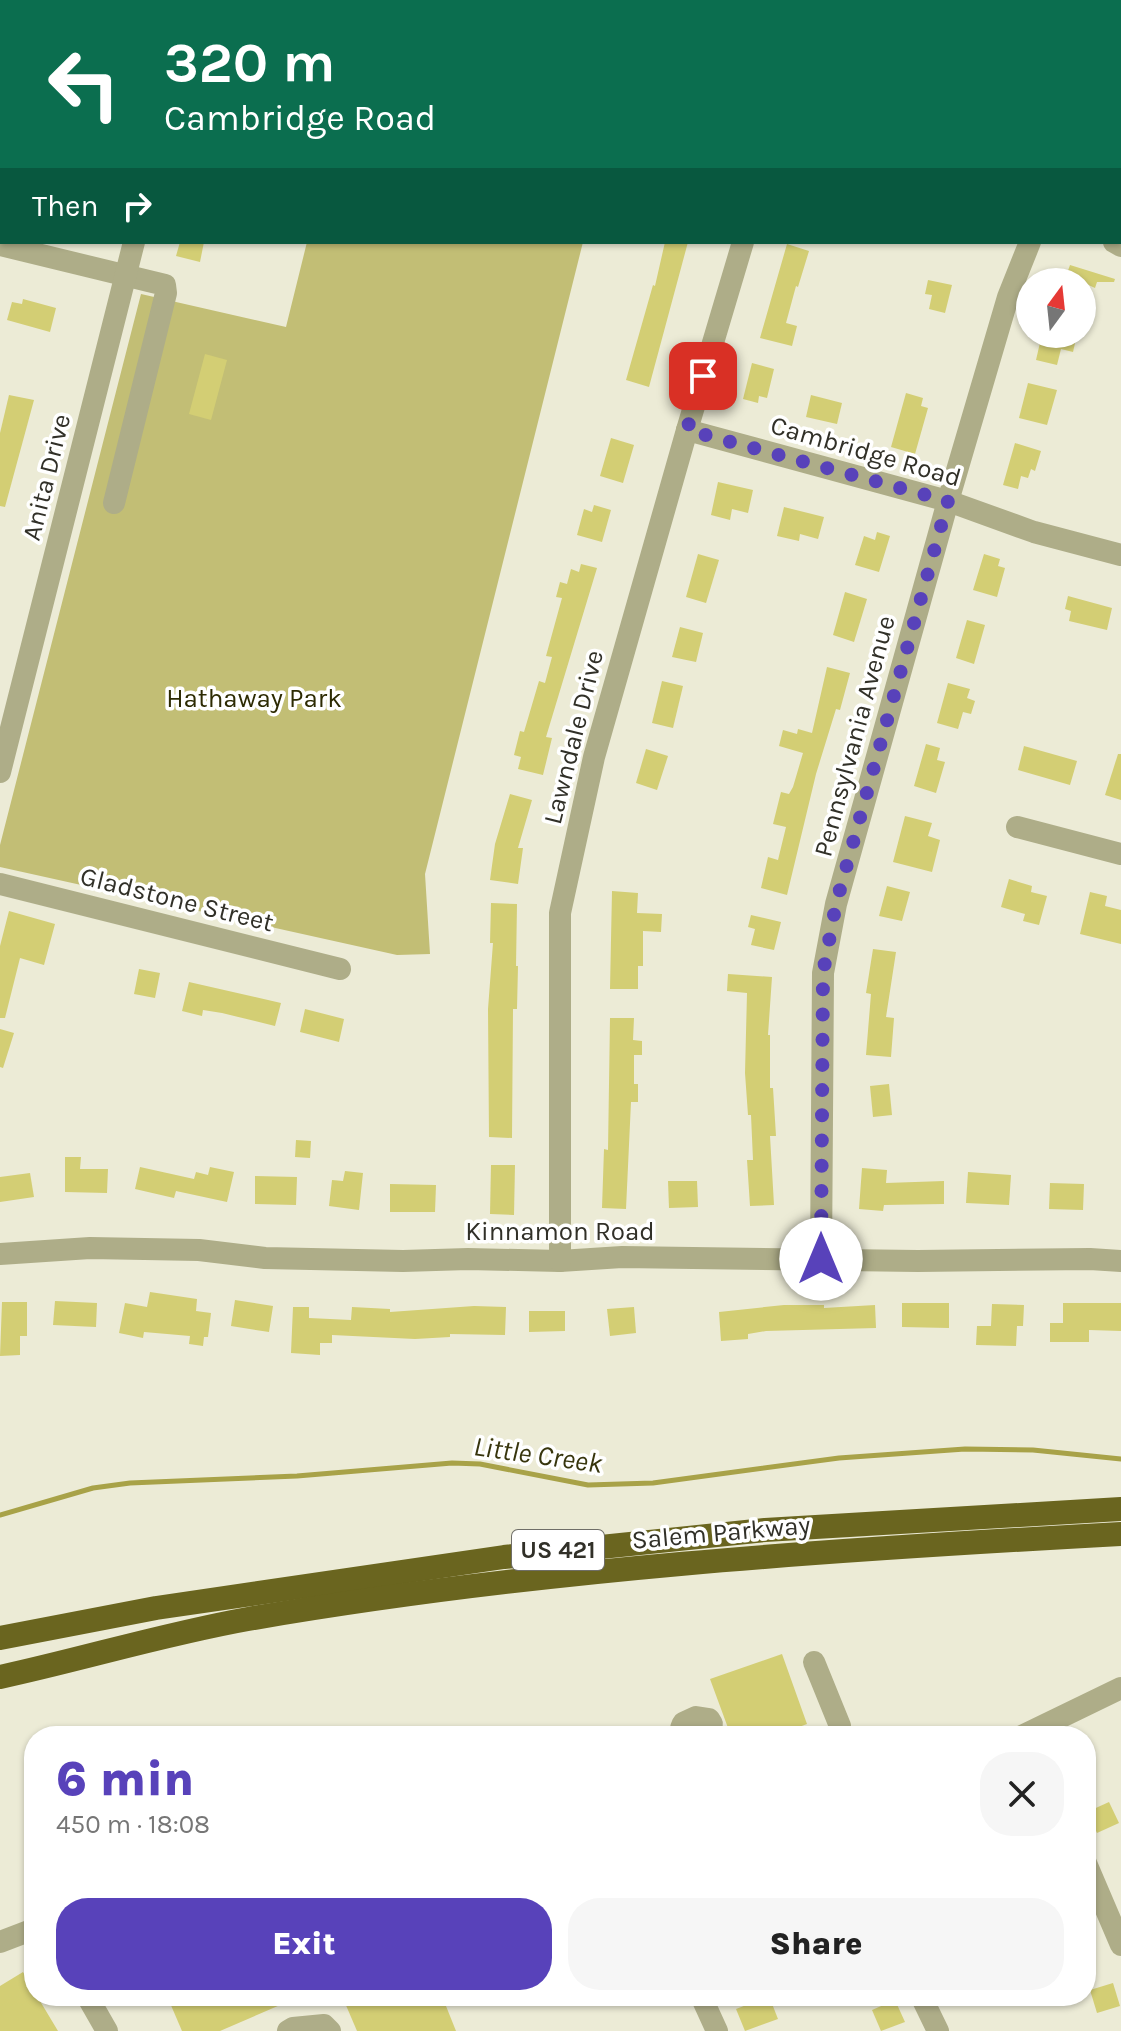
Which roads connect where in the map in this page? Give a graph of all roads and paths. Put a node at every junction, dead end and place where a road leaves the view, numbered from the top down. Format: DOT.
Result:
graph roads {
  1 [pos="134,244"];
  2 [pos="742,244"];
  3 [pos="1029,244"];
  4 [pos="0,245"];
  5 [pos="126,275"];
  6 [pos="687,430"];
  7 [pos="948,501"];
  8 [pos="114,503"];
  9 [pos="1121,555"];
  10 [pos="0,772"];
  11 [pos="1017,827"];
  12 [pos="1121,854"];
  13 [pos="0,884"];
  14 [pos="340,969"];
  15 [pos="0,1254"];
  16 [pos="821,1259"];
  17 [pos="560,1261"];
  18 [pos="1121,1261"];
  19 [pos="1121,1509"];
  20 [pos="1121,1534"];
  21 [pos="0,1638"];
  22 [pos="814,1662"];
  23 [pos="0,1677"];
  24 [pos="1121,1688"];
  25 [pos="712,1724"];
  26 [pos="682,1726"];
  27 [pos="840,1726"];
  28 [pos="1044,1726"];
  29 [pos="1096,1886"];
  30 [pos="24,1933"];
  31 [pos="0,1942"];
  32 [pos="1121,1945"];
  33 [pos="93,2006"];
  34 [pos="706,2006"];
  35 [pos="926,2006"];
  36 [pos="107,2031"];
  37 [pos="288,2031"];
  38 [pos="330,2031"];
  39 [pos="717,2031"];
  40 [pos="938,2031"];
  1 -- 5 [label="street, Anita Drive"];
  2 -- 6 [label="street, Lawndale Drive"];
  3 -- 7 [label="street, Pennsylvania Avenue"];
  4 -- 5 [label="street"];
  5 -- 8 [label="street"];
  5 -- 10 [label="street, Anita Drive"];
  6 -- 7 [label="street, Cambridge Road"];
  6 -- 17 [label="street, Lawndale Drive"];
  7 -- 9 [label="street, Cambridge Road"];
  7 -- 16 [label="street, Pennsylvania Avenue"];
  11 -- 12 [label="street"];
  13 -- 14 [label="street, Gladstone Street"];
  15 -- 17 [label="street, Kinnamon Road"];
  16 -- 17 [label="street, Kinnamon Road"];
  16 -- 18 [label="street, Kinnamon Road"];
  19 -- 21 [label="highway, Salem Parkway / US 421"];
  20 -- 23 [label="highway, Salem Parkway / US 421"];
  22 -- 27 [label="street"];
  24 -- 28 [label="street"];
  25 -- 26 [label="street"];
  29 -- 32 [label="street"];
  30 -- 31 [label="street"];
  33 -- 36 [label="street"];
  34 -- 39 [label="street"];
  35 -- 40 [label="street"];
  37 -- 38 [label="street"];
}
